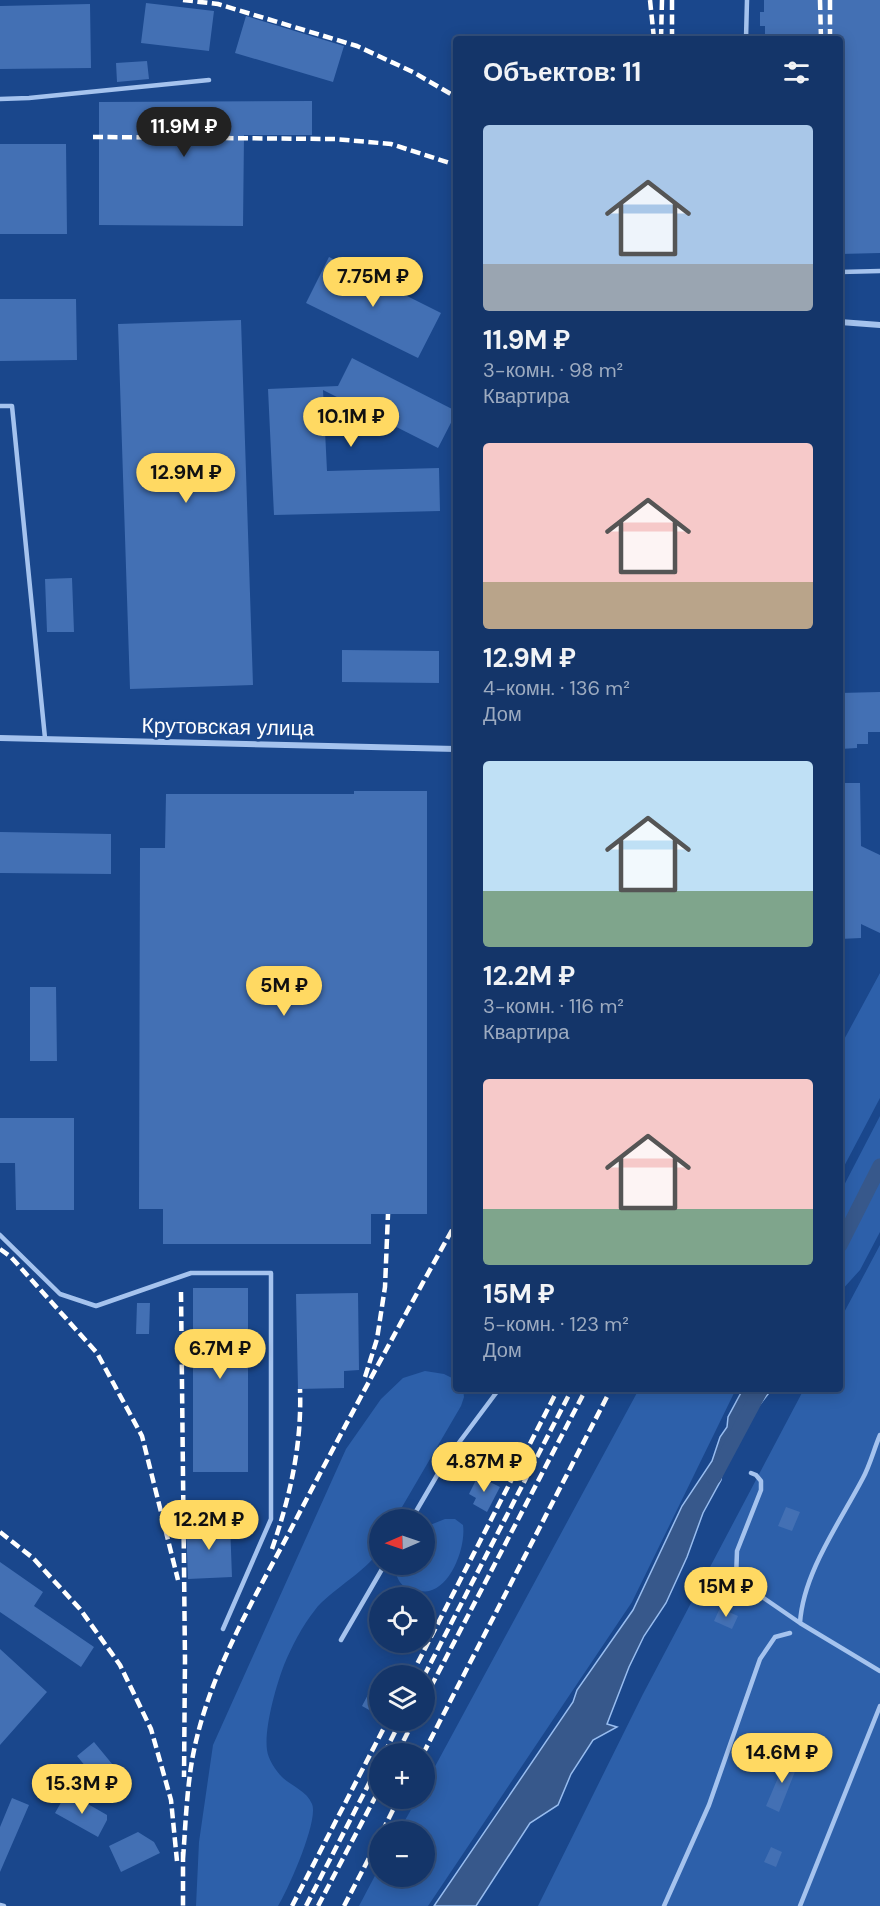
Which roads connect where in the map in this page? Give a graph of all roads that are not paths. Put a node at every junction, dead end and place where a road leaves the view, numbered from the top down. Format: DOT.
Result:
graph roads {
  1 [pos="747,0"];
  2 [pos="746,36"];
  3 [pos="209,80"];
  4 [pos="0,99"];
  5 [pos="880,271"];
  6 [pos="843,272"];
  7 [pos="843,322"];
  8 [pos="880,326"];
  9 [pos="0,406"];
  10 [pos="0,738"];
  11 [pos="45,738"];
  12 [pos="453,749"];
  13 [pos="0,1235"];
  14 [pos="497,1392"];
  15 [pos="880,1435"];
  16 [pos="751,1473"];
  17 [pos="417,1509"];
  18 [pos="378,1575"];
  19 [pos="800,1623"];
  20 [pos="223,1629"];
  21 [pos="790,1633"];
  22 [pos="340,1640"];
  23 [pos="880,1669"];
  24 [pos="880,1706"];
  25 [pos="664,1906"];
  26 [pos="800,1906"];
  1 -- 2 [label="lane"];
  3 -- 4 [label="lane"];
  5 -- 6 [label="lane"];
  7 -- 8 [label="street"];
  9 -- 11 [label="lane"];
  10 -- 11 [label="street, Крутовская улица"];
  11 -- 12 [label="street, Крутовская улица"];
  13 -- 20 [label="lane"];
  14 -- 17 [label="lane"];
  15 -- 19 [label="lane"];
  16 -- 19 [label="lane"];
  18 -- 22 [label="lane"];
  19 -- 23 [label="lane"];
  21 -- 25 [label="lane"];
  24 -- 26 [label="lane"];
}
